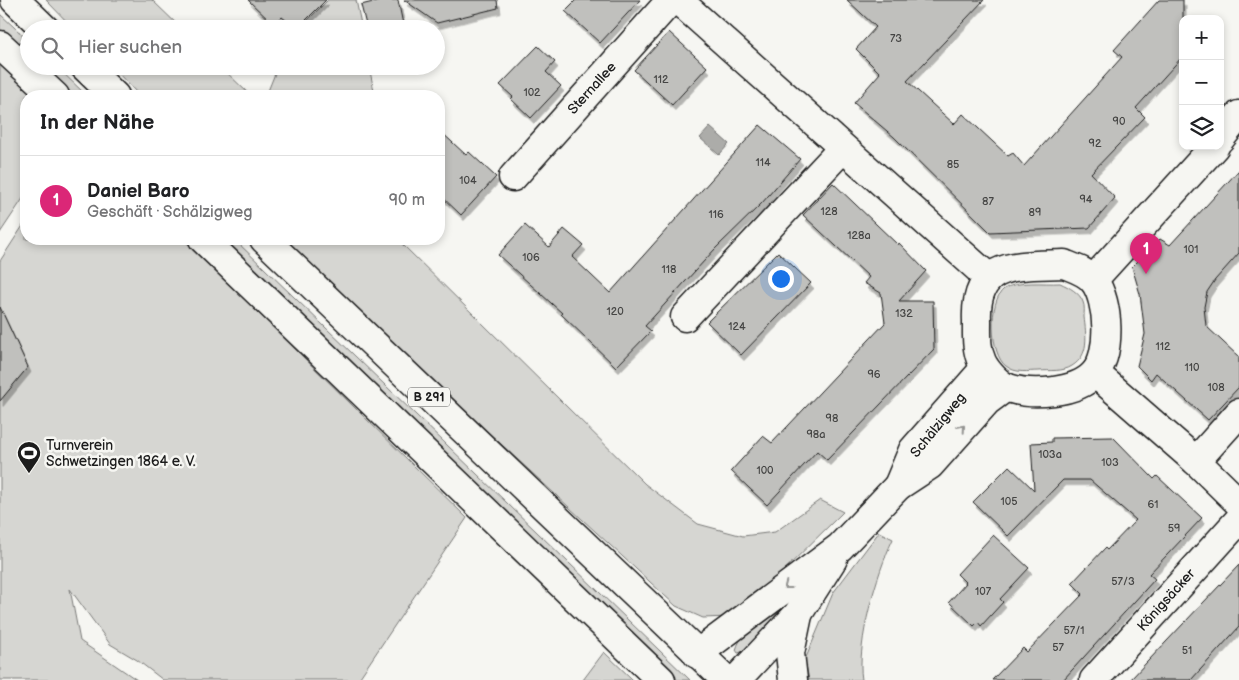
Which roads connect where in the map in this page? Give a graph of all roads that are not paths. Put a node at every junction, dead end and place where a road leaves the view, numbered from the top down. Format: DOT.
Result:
graph roads {
  1 [pos="15,0"];
  2 [pos="672,0"];
  3 [pos="678,0"];
  4 [pos="36,20"];
  5 [pos="0,45"];
  6 [pos="20,63"];
  7 [pos="33,75"];
  8 [pos="93,75"];
  9 [pos="49,90"];
  10 [pos="109,90"];
  11 [pos="1239,115"];
  12 [pos="1224,134"];
  13 [pos="842,149"];
  14 [pos="1211,150"];
  15 [pos="513,177"];
  16 [pos="209,245"];
  17 [pos="270,245"];
  18 [pos="989,278"];
  19 [pos="1093,280"];
  20 [pos="685,317"];
  21 [pos="985,368"];
  22 [pos="1095,373"];
  23 [pos="1006,387"];
  24 [pos="1239,413"];
  25 [pos="1196,461"];
  26 [pos="898,486"];
  27 [pos="1239,502"];
  28 [pos="1239,520"];
  29 [pos="840,547"];
  30 [pos="798,614"];
  31 [pos="697,654"];
  32 [pos="661,680"];
  33 [pos="726,680"];
  34 [pos="736,680"];
  35 [pos="793,680"];
  36 [pos="1094,680"];
  1 -- 4 [label="street"];
  2 -- 15 [label="street, Sternallee"];
  3 -- 13 [label="street"];
  5 -- 6 [label="street"];
  7 -- 9 [label="street"];
  8 -- 10 [label="street"];
  11 -- 12 [label="street"];
  13 -- 18 [label="street"];
  13 -- 20 [label="street"];
  14 -- 19 [label="street"];
  16 -- 32 [label="street"];
  17 -- 31 [label="street, B 291"];
  18 -- 19 [label="street"];
  18 -- 21 [label="street"];
  19 -- 22 [label="street"];
  21 -- 23 [label="street"];
  21 -- 26 [label="street, Schälzigweg"];
  22 -- 23 [label="street"];
  22 -- 25 [label="street"];
  26 -- 23 [label="street, Schälzigweg, one-way"];
  24 -- 25 [label="street"];
  25 -- 27 [label="street"];
  26 -- 29 [label="street, Schälzigweg"];
  28 -- 36 [label="street, Königsäcker"];
  29 -- 30 [label="street"];
  29 -- 31 [label="street, one-way"];
  30 -- 34 [label="street"];
  30 -- 35 [label="street"];
  31 -- 33 [label="street, B 291"];
}
